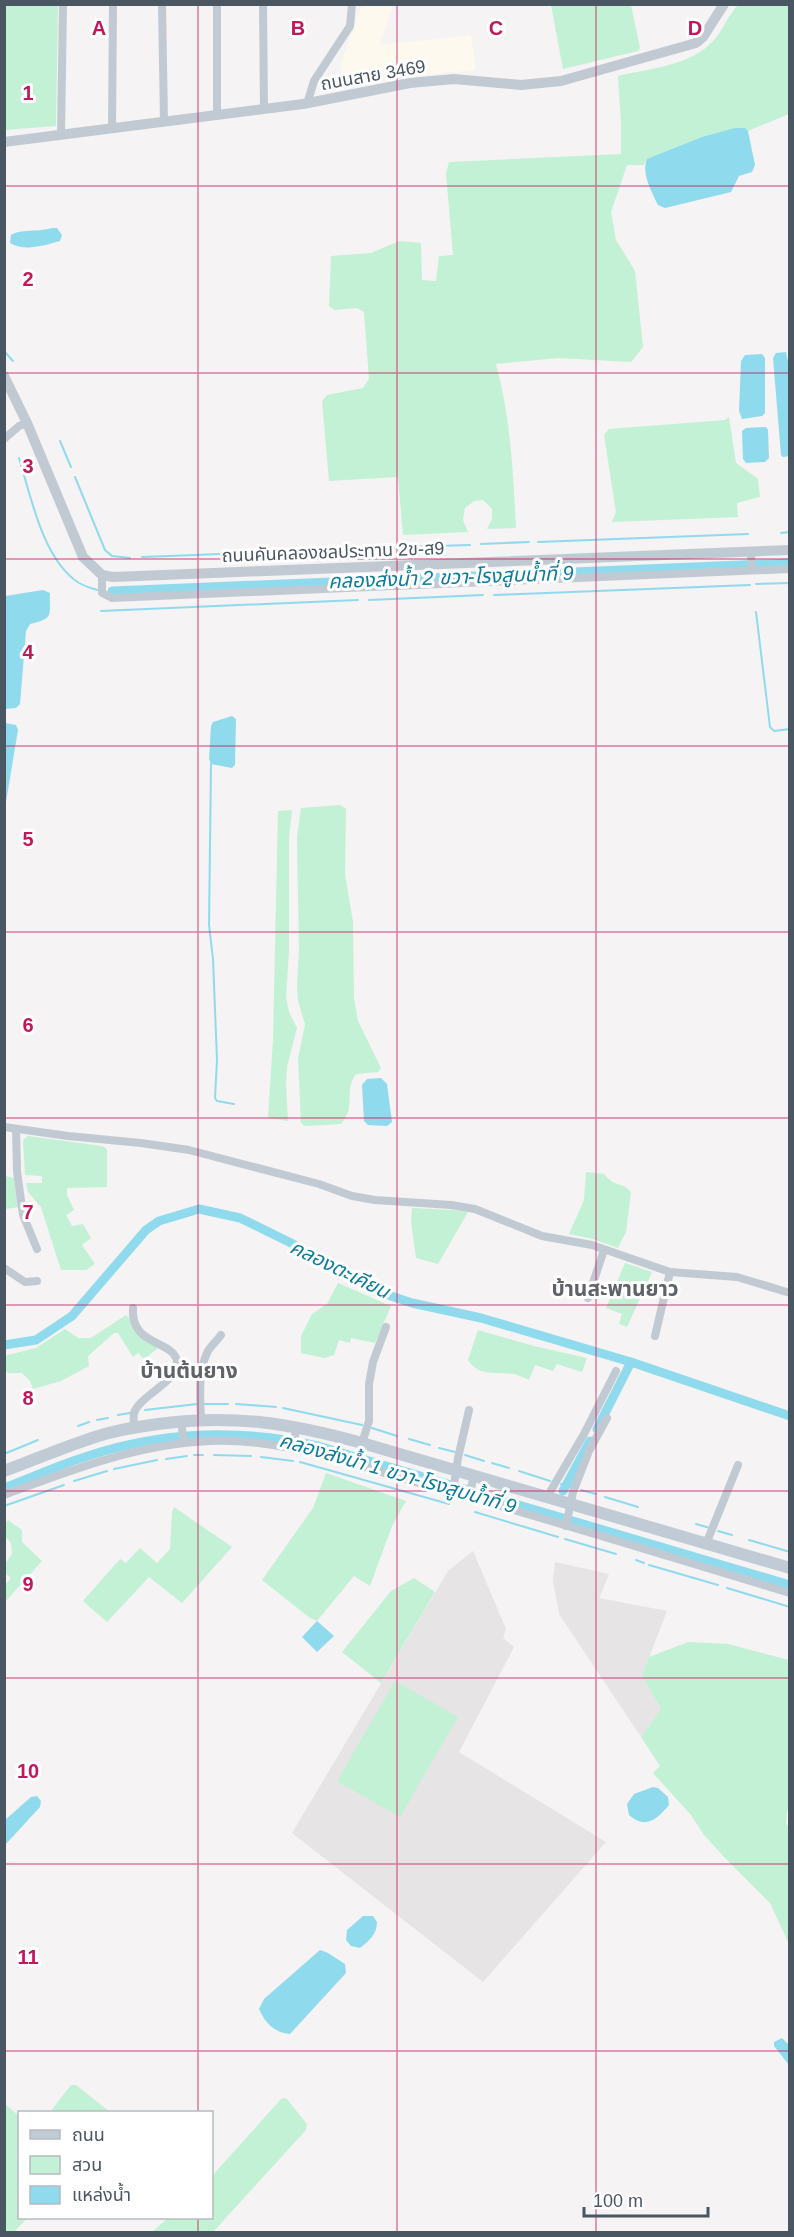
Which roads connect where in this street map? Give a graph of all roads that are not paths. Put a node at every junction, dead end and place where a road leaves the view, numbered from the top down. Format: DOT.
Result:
graph roads {
  1 [pos="63,4"];
  2 [pos="113,4"];
  3 [pos="162,4"];
  4 [pos="217,4"];
  5 [pos="263,4"];
  6 [pos="352,4"];
  7 [pos="724,4"];
  8 [pos="307,104"];
  9 [pos="264,109"];
  10 [pos="217,115"];
  11 [pos="164,122"];
  12 [pos="112,129"];
  13 [pos="61,135"];
  14 [pos="4,142"];
  15 [pos="4,376"];
  16 [pos="9,397"];
  17 [pos="27,423"];
  18 [pos="4,439"];
  19 [pos="789,550"];
  20 [pos="752,562"];
  21 [pos="789,569"];
  22 [pos="102,575"];
  23 [pos="4,1127"];
  24 [pos="16,1129"];
  25 [pos="37,1249"];
  26 [pos="604,1250"];
  27 [pos="4,1268"];
  28 [pos="670,1272"];
  29 [pos="37,1281"];
  30 [pos="789,1293"];
  31 [pos="588,1298"];
  32 [pos="133,1308"];
  33 [pos="386,1327"];
  34 [pos="221,1335"];
  35 [pos="655,1336"];
  36 [pos="616,1371"];
  37 [pos="469,1410"];
  38 [pos="607,1418"];
  39 [pos="201,1419"];
  40 [pos="182,1425"];
  41 [pos="134,1427"];
  42 [pos="296,1430"];
  43 [pos="183,1441"];
  44 [pos="362,1443"];
  45 [pos="294,1446"];
  46 [pos="738,1465"];
  47 [pos="4,1472"];
  48 [pos="456,1475"];
  49 [pos="473,1480"];
  50 [pos="454,1491"];
  51 [pos="4,1495"];
  52 [pos="470,1495"];
  53 [pos="547,1497"];
  54 [pos="571,1508"];
  55 [pos="567,1524"];
  56 [pos="706,1544"];
  57 [pos="789,1568"];
  58 [pos="789,1593"];
  1 -- 13 [label="street"];
  2 -- 12 [label="street"];
  3 -- 11 [label="street"];
  4 -- 10 [label="street"];
  5 -- 9 [label="street"];
  6 -- 8 [label="street"];
  7 -- 8 [label="street, ถนนสาย 3469"];
  8 -- 9 [label="street, ถนนสาย 3469"];
  9 -- 10 [label="street, ถนนสาย 3469"];
  10 -- 11 [label="street, ถนนสาย 3469"];
  11 -- 12 [label="street, ถนนสาย 3469"];
  12 -- 13 [label="street, ถนนสาย 3469"];
  13 -- 14 [label="street, ถนนสาย 3469"];
  15 -- 16 [label="street"];
  16 -- 17 [label="street"];
  17 -- 18 [label="street"];
  17 -- 22 [label="street"];
  19 -- 20 [label="street, ถนนคันคลองชลประทาน 2ข-ส9"];
  20 -- 21 [label="street"];
  20 -- 22 [label="street, ถนนคันคลองชลประทาน 2ข-ส9"];
  20 -- 22 [label="street"];
  23 -- 24 [label="street"];
  24 -- 25 [label="street"];
  24 -- 26 [label="street"];
  26 -- 28 [label="street"];
  26 -- 31 [label="street"];
  27 -- 29 [label="street"];
  28 -- 30 [label="street"];
  28 -- 35 [label="street"];
  32 -- 41 [label="street"];
  33 -- 44 [label="street"];
  34 -- 39 [label="street"];
  36 -- 53 [label="street"];
  37 -- 48 [label="street"];
  38 -- 54 [label="street"];
  39 -- 40 [label="main road"];
  39 -- 42 [label="main road"];
  40 -- 41 [label="main road"];
  40 -- 43 [label="street"];
  41 -- 47 [label="main road"];
  42 -- 44 [label="main road"];
  42 -- 45 [label="street"];
  43 -- 45 [label="street"];
  43 -- 51 [label="street"];
  44 -- 48 [label="main road"];
  45 -- 50 [label="street"];
  46 -- 56 [label="street"];
  48 -- 49 [label="main road"];
  48 -- 50 [label="street"];
  49 -- 52 [label="street"];
  49 -- 53 [label="main road"];
  50 -- 52 [label="street"];
  52 -- 55 [label="street"];
  53 -- 54 [label="main road"];
  54 -- 55 [label="street"];
  54 -- 56 [label="main road"];
  55 -- 58 [label="street"];
  56 -- 57 [label="main road"];
}
